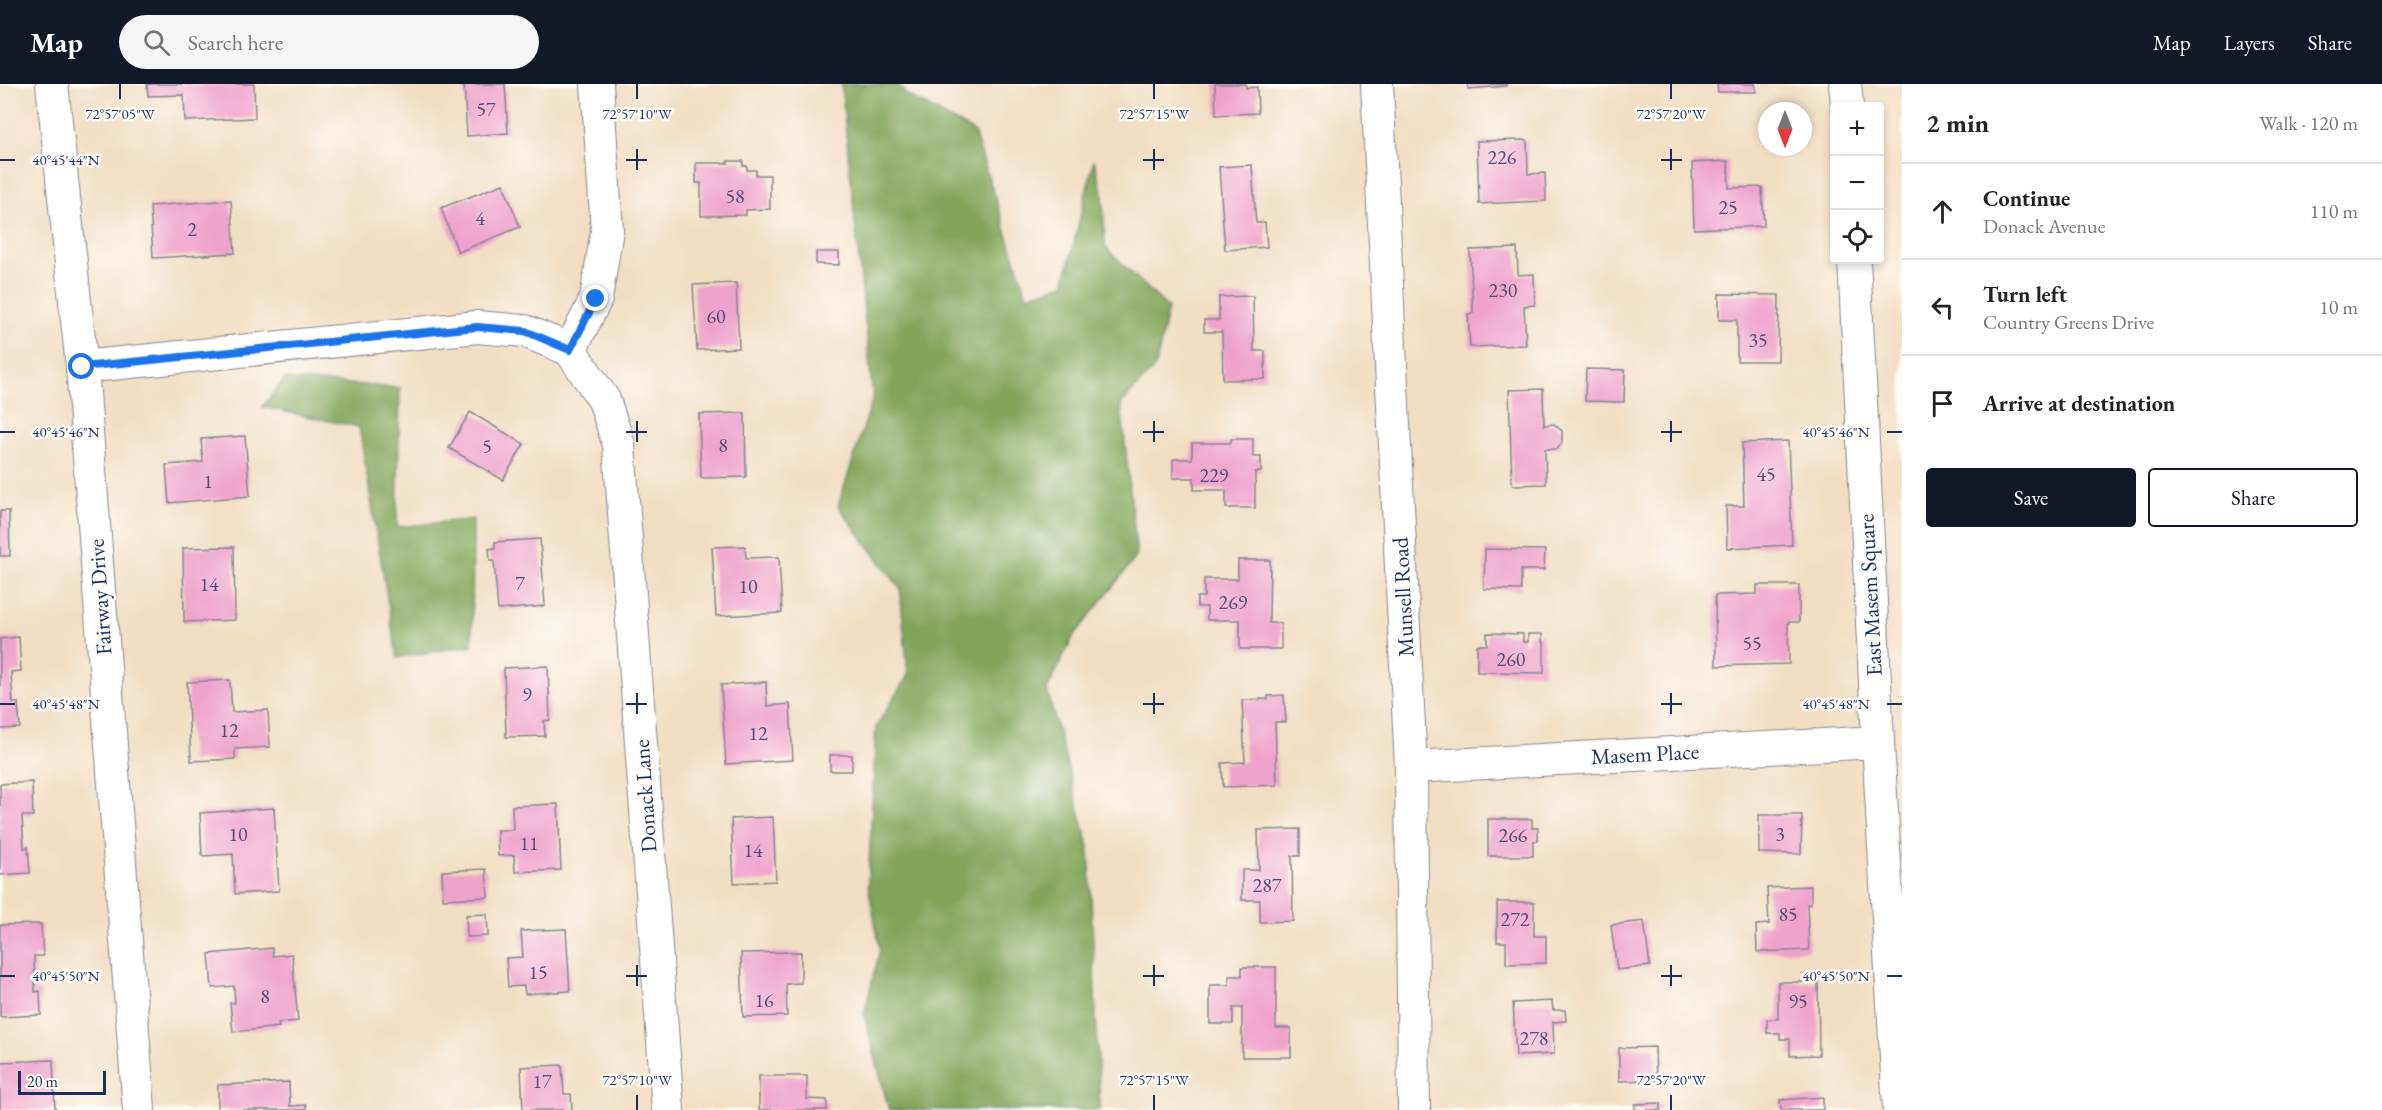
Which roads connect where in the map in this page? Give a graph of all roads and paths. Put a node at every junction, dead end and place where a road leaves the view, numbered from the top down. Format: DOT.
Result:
graph roads {
  1 [pos="52,84"];
  2 [pos="597,84"];
  3 [pos="1377,84"];
  4 [pos="1845,84"];
  5 [pos="1846,102"];
  6 [pos="1854,264"];
  7 [pos="570,350"];
  8 [pos="82,367"];
  9 [pos="1878,742"];
  10 [pos="1412,767"];
  11 [pos="139,1110"];
  12 [pos="668,1110"];
  13 [pos="1414,1110"];
  14 [pos="1899,1110"];
  1 -- 8 [label="street, Fairway Drive"];
  2 -- 7 [label="street"];
  3 -- 10 [label="street, Munsell Road"];
  4 -- 5 [label="street"];
  6 -- 9 [label="street, East Masem Square"];
  7 -- 8 [label="street"];
  7 -- 12 [label="street, Donack Lane"];
  8 -- 11 [label="street, Fairway Drive"];
  9 -- 10 [label="street, Masem Place"];
  9 -- 14 [label="street, East Masem Square"];
  10 -- 13 [label="street, Munsell Road"];
}
